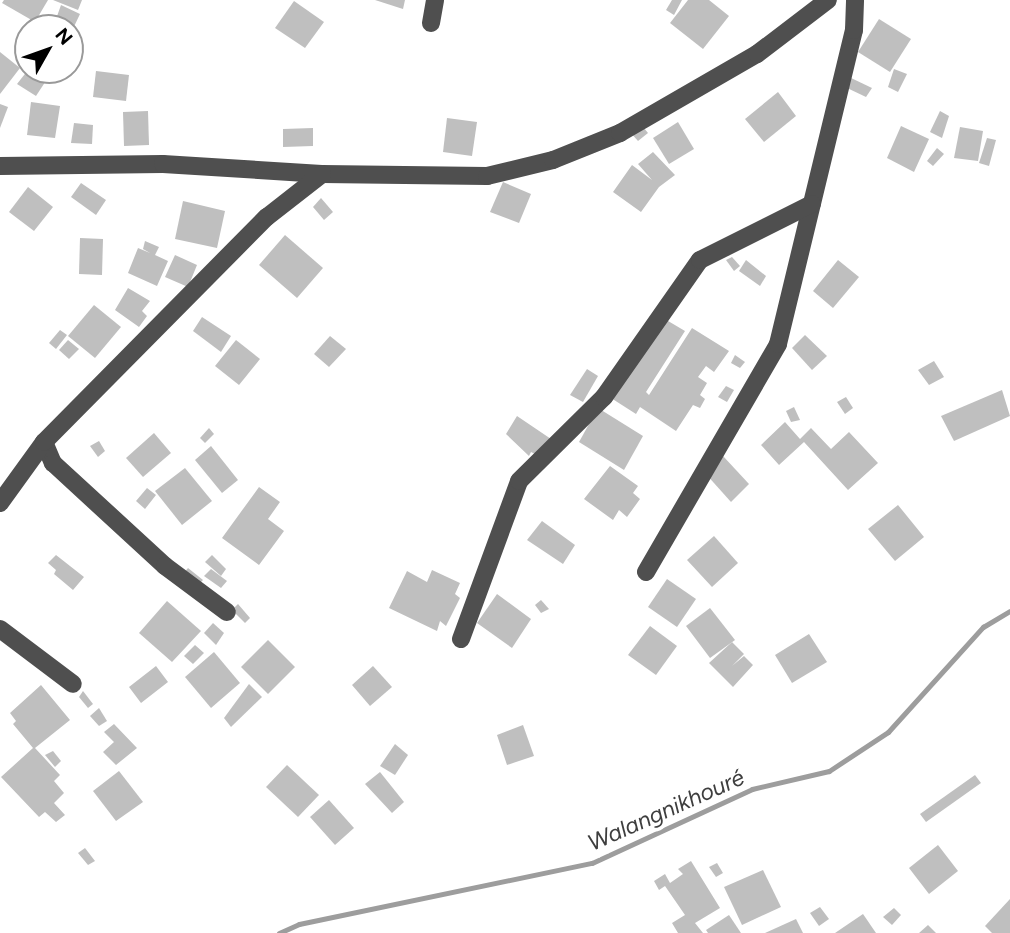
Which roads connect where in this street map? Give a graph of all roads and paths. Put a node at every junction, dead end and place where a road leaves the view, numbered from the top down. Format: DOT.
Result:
graph roads {
  1 [pos="435,0"];
  2 [pos="828,0"];
  3 [pos="855,0"];
  4 [pos="431,23"];
  5 [pos="0,166"];
  6 [pos="322,174"];
  7 [pos="812,204"];
  8 [pos="44,442"];
  9 [pos="0,503"];
  10 [pos="646,572"];
  11 [pos="227,612"];
  12 [pos="0,629"];
  13 [pos="461,639"];
  14 [pos="74,684"];
  1 -- 4 [label="street"];
  2 -- 6 [label="street"];
  3 -- 7 [label="street"];
  5 -- 6 [label="street"];
  6 -- 8 [label="street"];
  7 -- 10 [label="street"];
  7 -- 13 [label="street"];
  8 -- 9 [label="street"];
  8 -- 11 [label="street"];
  12 -- 14 [label="street"];
}
